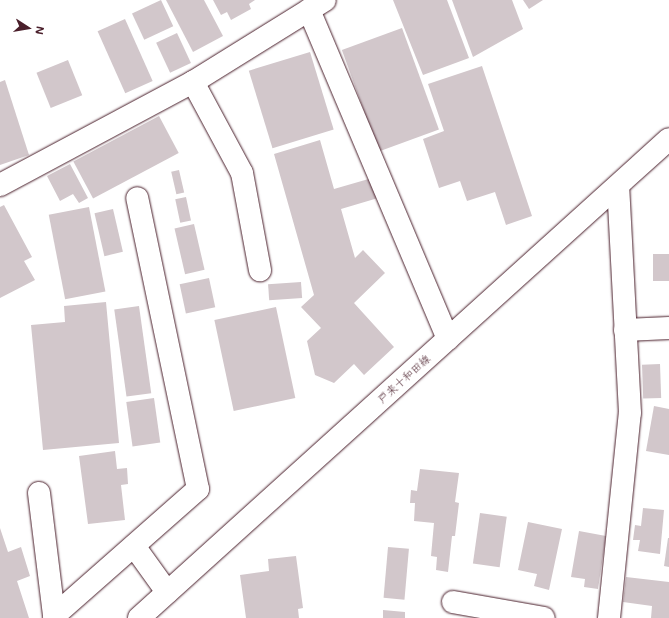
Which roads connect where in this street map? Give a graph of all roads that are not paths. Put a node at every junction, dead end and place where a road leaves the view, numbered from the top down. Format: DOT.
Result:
graph roads {
  1 [pos="317,5"];
  2 [pos="193,82"];
  3 [pos="669,139"];
  4 [pos="0,185"];
  5 [pos="618,186"];
  6 [pos="137,198"];
  7 [pos="260,270"];
  8 [pos="669,328"];
  9 [pos="625,330"];
  10 [pos="448,339"];
  11 [pos="39,492"];
  12 [pos="134,546"];
  13 [pos="167,592"];
  14 [pos="454,602"];
  15 [pos="138,618"];
  16 [pos="544,618"];
  17 [pos="609,618"];
  1 -- 2 [label="street"];
  1 -- 10 [label="street"];
  2 -- 4 [label="street"];
  2 -- 7 [label="street"];
  3 -- 5 [label="street, 戸来十和田線"];
  5 -- 9 [label="street"];
  5 -- 10 [label="street, 戸来十和田線"];
  6 -- 12 [label="street"];
  8 -- 9 [label="street"];
  9 -- 17 [label="street"];
  10 -- 13 [label="street, 戸来十和田線"];
  11 -- 12 [label="street"];
  12 -- 13 [label="street"];
  13 -- 15 [label="street, 戸来十和田線"];
  14 -- 16 [label="street"];
}
